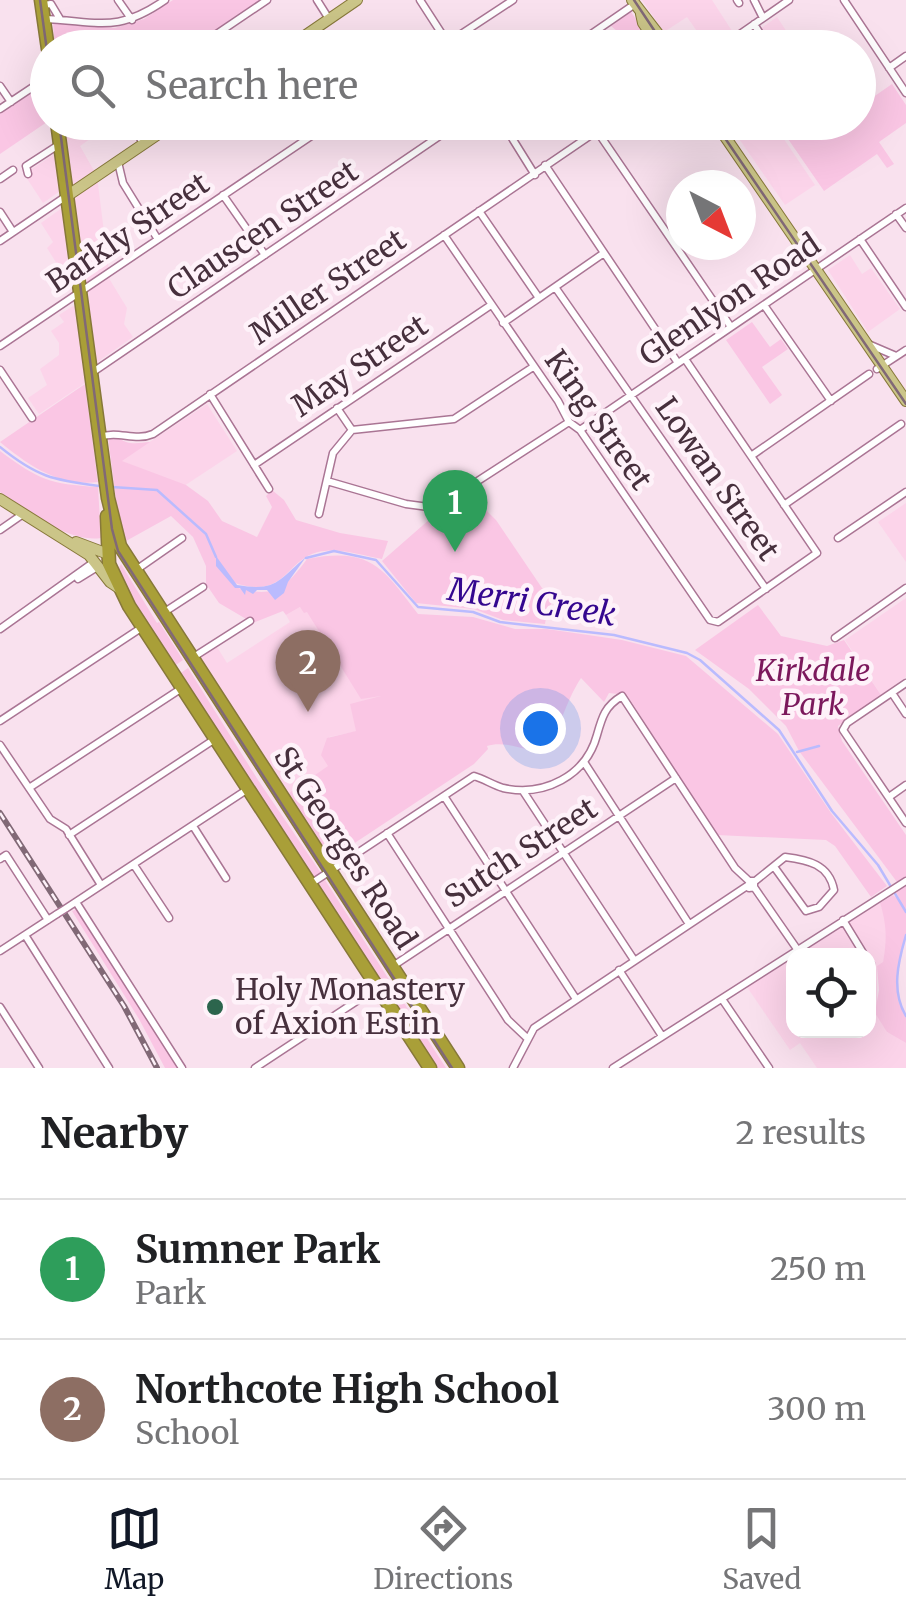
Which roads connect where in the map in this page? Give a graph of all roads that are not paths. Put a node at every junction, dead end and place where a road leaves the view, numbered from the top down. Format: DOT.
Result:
graph roads {
  1 [pos="118,0"];
  2 [pos="267,0"];
  3 [pos="317,0"];
  4 [pos="357,0"];
  5 [pos="420,0"];
  6 [pos="513,0"];
  7 [pos="754,0"];
  8 [pos="790,0"];
  9 [pos="860,0"];
  10 [pos="163,1"];
  11 [pos="846,4"];
  12 [pos="636,6"];
  13 [pos="42,8"];
  14 [pos="329,18"];
  15 [pos="763,18"];
  16 [pos="60,19"];
  17 [pos="132,20"];
  18 [pos="754,24"];
  19 [pos="223,30"];
  20 [pos="313,30"];
  21 [pos="437,30"];
  22 [pos="469,30"];
  23 [pos="598,30"];
  24 [pos="648,30"];
  25 [pos="657,30"];
  26 [pos="746,30"];
  27 [pos="758,30"];
  28 [pos="863,30"];
  29 [pos="876,49"];
  30 [pos="906,56"];
  31 [pos="889,68"];
  32 [pos="0,86"];
  33 [pos="30,89"];
  34 [pos="906,93"];
  35 [pos="10,102"];
  36 [pos="0,109"];
  37 [pos="60,140"];
  38 [pos="141,140"];
  39 [pos="150,140"];
  40 [pos="305,140"];
  41 [pos="434,140"];
  42 [pos="514,140"];
  43 [pos="585,140"];
  44 [pos="600,140"];
  45 [pos="728,140"];
  46 [pos="60,144"];
  47 [pos="144,144"];
  48 [pos="118,162"];
  49 [pos="546,166"];
  50 [pos="14,170"];
  51 [pos="106,170"];
  52 [pos="536,173"];
  53 [pos="28,174"];
  54 [pos="0,178"];
  55 [pos="124,183"];
  56 [pos="223,195"];
  57 [pos="67,196"];
  58 [pos="906,208"];
  59 [pos="0,212"];
  60 [pos="479,212"];
  61 [pos="896,214"];
  62 [pos="906,228"];
  63 [pos="14,232"];
  64 [pos="444,235"];
  65 [pos="158,238"];
  66 [pos="860,239"];
  67 [pos="0,242"];
  68 [pos="604,253"];
  69 [pos="266,255"];
  70 [pos="816,269"];
  71 [pos="556,287"];
  72 [pos="80,292"];
  73 [pos="539,298"];
  74 [pos="492,305"];
  75 [pos="764,305"];
  76 [pos="906,306"];
  77 [pos="503,323"];
  78 [pos="732,327"];
  79 [pos="867,344"];
  80 [pos="0,346"];
  81 [pos="906,350"];
  82 [pos="896,356"];
  83 [pos="682,361"];
  84 [pos="532,367"];
  85 [pos="0,370"];
  86 [pos="876,370"];
  87 [pos="91,374"];
  88 [pos="208,395"];
  89 [pos="631,395"];
  90 [pos="831,401"];
  91 [pos="906,402"];
  92 [pos="337,408"];
  93 [pos="32,418"];
  94 [pos="168,422"];
  95 [pos="569,422"];
  96 [pos="901,424"];
  97 [pos="98,430"];
  98 [pos="352,430"];
  99 [pos="580,430"];
  100 [pos="751,456"];
  101 [pos="254,464"];
  102 [pos="327,482"];
  103 [pos="268,489"];
  104 [pos="906,492"];
  105 [pos="108,498"];
  106 [pos="0,499"];
  107 [pos="784,505"];
  108 [pos="320,514"];
  109 [pos="19,517"];
  110 [pos="0,530"];
  111 [pos="117,534"];
  112 [pos="61,537"];
  113 [pos="182,538"];
  114 [pos="838,538"];
  115 [pos="101,562"];
  116 [pos="131,566"];
  117 [pos="203,587"];
  118 [pos="906,588"];
  119 [pos="766,589"];
  120 [pos="162,614"];
  121 [pos="250,621"];
  122 [pos="142,627"];
  123 [pos="0,629"];
  124 [pos="835,638"];
  125 [pos="192,658"];
  126 [pos="173,672"];
  127 [pos="906,683"];
  128 [pos="183,688"];
  129 [pos="892,692"];
  130 [pos="906,714"];
  131 [pos="0,721"];
  132 [pos="216,738"];
  133 [pos="0,745"];
  134 [pos="584,762"];
  135 [pos="676,778"];
  136 [pos="906,785"];
  137 [pos="29,788"];
  138 [pos="249,789"];
  139 [pos="523,791"];
  140 [pos="444,796"];
  141 [pos="888,798"];
  142 [pos="620,815"];
  143 [pos="906,823"];
  144 [pos="193,826"];
  145 [pos="387,834"];
  146 [pos="70,835"];
  147 [pos="564,853"];
  148 [pos="3,857"];
  149 [pos="134,865"];
  150 [pos="775,868"];
  151 [pos="330,872"];
  152 [pos="226,878"];
  153 [pos="906,882"];
  154 [pos="311,884"];
  155 [pos="751,884"];
  156 [pos="101,885"];
  157 [pos="506,890"];
  158 [pos="76,902"];
  159 [pos="169,918"];
  160 [pos="48,920"];
  161 [pos="843,920"];
  162 [pos="690,924"];
  163 [pos="450,927"];
  164 [pos="25,935"];
  165 [pos="796,948"];
  166 [pos="799,948"];
  167 [pos="860,948"];
  168 [pos="0,951"];
  169 [pos="786,956"];
  170 [pos="634,960"];
  171 [pos="392,966"];
  172 [pos="619,970"];
  173 [pos="378,988"];
  174 [pos="576,999"];
  175 [pos="722,999"];
  176 [pos="0,1007"];
  177 [pos="662,1036"];
  178 [pos="527,1038"];
  179 [pos="39,1068"];
  180 [pos="109,1068"];
  181 [pos="182,1068"];
  182 [pos="256,1068"];
  183 [pos="430,1068"];
  184 [pos="458,1068"];
  185 [pos="513,1068"];
  186 [pos="613,1068"];
  187 [pos="769,1068"];
  1 -- 17 [label="street"];
  2 -- 19 [label="street"];
  3 -- 14 [label="street"];
  4 -- 14 [label="main road"];
  5 -- 21 [label="street"];
  6 -- 22 [label="street"];
  7 -- 15 [label="street"];
  8 -- 15 [label="street"];
  9 -- 11 [label="street"];
  10 -- 17 [label="street"];
  11 -- 28 [label="street"];
  12 -- 23 [label="street"];
  12 -- 24 [label="main road"];
  12 -- 25 [label="main road"];
  13 -- 16 [label="street"];
  13 -- 16 [label="street"];
  14 -- 20 [label="main road"];
  15 -- 18 [label="street"];
  16 -- 17 [label="street"];
  18 -- 26 [label="street"];
  18 -- 27 [label="street"];
  29 -- 31 [label="street"];
  30 -- 31 [label="street"];
  31 -- 34 [label="street"];
  32 -- 35 [label="street"];
  33 -- 35 [label="street"];
  35 -- 36 [label="street"];
  37 -- 46 [label="highway, St Georges Road"];
  38 -- 47 [label="street"];
  39 -- 47 [label="main road"];
  40 -- 56 [label="street, Barkly Street"];
  41 -- 69 [label="street, Clauscen Street"];
  42 -- 52 [label="street"];
  43 -- 49 [label="street, Miller Street"];
  44 -- 78 [label="street"];
  45 -- 70 [label="main road"];
  46 -- 53 [label="street"];
  46 -- 57 [label="highway, St Georges Road"];
  47 -- 48 [label="main road"];
  48 -- 51 [label="main road"];
  48 -- 55 [label="street"];
  49 -- 52 [label="street, Miller Street"];
  49 -- 68 [label="street"];
  50 -- 54 [label="street"];
  51 -- 55 [label="street"];
  51 -- 57 [label="main road"];
  52 -- 60 [label="street, Miller Street"];
  55 -- 65 [label="street"];
  56 -- 65 [label="street, Barkly Street"];
  56 -- 69 [label="street"];
  57 -- 63 [label="street"];
  57 -- 72 [label="highway, St Georges Road"];
  58 -- 61 [label="street, Glenlyon Road"];
  59 -- 63 [label="street"];
  60 -- 64 [label="street, Miller Street"];
  60 -- 73 [label="street"];
  61 -- 62 [label="street"];
  61 -- 66 [label="street, Glenlyon Road"];
  63 -- 67 [label="street"];
  64 -- 74 [label="street, King Street"];
  64 -- 88 [label="street, Miller Street"];
  65 -- 72 [label="street, Barkly Street"];
  66 -- 70 [label="street, Glenlyon Road"];
  66 -- 76 [label="street"];
  68 -- 71 [label="street"];
  68 -- 83 [label="street"];
  69 -- 87 [label="street, Clauscen Street"];
  70 -- 75 [label="street, Glenlyon Road"];
  70 -- 79 [label="main road"];
  71 -- 73 [label="street"];
  71 -- 89 [label="street, Lowan Street"];
  72 -- 80 [label="street, Barkly Street"];
  72 -- 87 [label="highway, St Georges Road"];
  73 -- 77 [label="street"];
  74 -- 77 [label="street, King Street"];
  74 -- 92 [label="street, May Street"];
  75 -- 78 [label="street, Glenlyon Road"];
  75 -- 90 [label="street"];
  77 -- 84 [label="street, King Street"];
  78 -- 83 [label="street, Glenlyon Road"];
  79 -- 82 [label="street"];
  79 -- 86 [label="main road"];
  81 -- 82 [label="street"];
  82 -- 86 [label="street"];
  83 -- 89 [label="street, Glenlyon Road"];
  83 -- 100 [label="street"];
  84 -- 95 [label="street, King Street"];
  84 -- 98 [label="street"];
  85 -- 93 [label="street"];
  86 -- 90 [label="street"];
  86 -- 91 [label="main road"];
  87 -- 97 [label="highway, St Georges Road"];
  88 -- 94 [label="street, Miller Street"];
  88 -- 101 [label="street"];
  89 -- 99 [label="street, Glenlyon Road"];
  89 -- 119 [label="street, Lowan Street"];
  90 -- 100 [label="street"];
  92 -- 98 [label="street"];
  92 -- 101 [label="street, May Street"];
  94 -- 97 [label="street, Miller Street"];
  94 -- 97 [label="street, Miller Street"];
  95 -- 99 [label="street, King Street"];
  95 -- 102 [label="street"];
  96 -- 107 [label="street"];
  97 -- 105 [label="highway, St Georges Road"];
  98 -- 102 [label="street"];
  99 -- 119 [label="street, King Street"];
  100 -- 107 [label="street"];
  101 -- 103 [label="street"];
  102 -- 108 [label="street"];
  104 -- 114 [label="street"];
  105 -- 111 [label="highway, St Georges Road"];
  105 -- 115 [label="highway, St Georges Road"];
  106 -- 109 [label="main road"];
  107 -- 119 [label="street"];
  109 -- 110 [label="street"];
  109 -- 112 [label="main road"];
  111 -- 115 [label="highway"];
  111 -- 116 [label="highway, St Georges Road"];
  112 -- 115 [label="main road"];
  112 -- 115 [label="main road"];
  113 -- 116 [label="street"];
  115 -- 116 [label="highway"];
  115 -- 122 [label="highway, St Georges Road"];
  115 -- 123 [label="street"];
  116 -- 120 [label="highway, St Georges Road"];
  117 -- 120 [label="street"];
  118 -- 124 [label="street"];
  120 -- 125 [label="highway, St Georges Road"];
  121 -- 125 [label="street"];
  122 -- 126 [label="highway, St Georges Road"];
  122 -- 131 [label="street"];
  125 -- 126 [label="highway"];
  125 -- 151 [label="highway, St Georges Road"];
  126 -- 128 [label="highway, St Georges Road"];
  127 -- 129 [label="street"];
  128 -- 132 [label="highway, St Georges Road"];
  128 -- 137 [label="street"];
  129 -- 130 [label="street"];
  129 -- 141 [label="street"];
  132 -- 138 [label="highway, St Georges Road"];
  132 -- 146 [label="street"];
  133 -- 137 [label="street"];
  134 -- 135 [label="street"];
  134 -- 139 [label="street"];
  134 -- 142 [label="street"];
  135 -- 142 [label="street, Sutch Street"];
  135 -- 155 [label="street"];
  136 -- 141 [label="street"];
  137 -- 146 [label="street"];
  138 -- 144 [label="street"];
  138 -- 154 [label="highway, St Georges Road"];
  139 -- 140 [label="street"];
  139 -- 147 [label="street"];
  140 -- 145 [label="street"];
  140 -- 157 [label="street"];
  141 -- 143 [label="street"];
  142 -- 147 [label="street, Sutch Street"];
  142 -- 162 [label="street"];
  144 -- 149 [label="street"];
  144 -- 152 [label="street"];
  145 -- 151 [label="street"];
  145 -- 163 [label="street"];
  146 -- 156 [label="street"];
  147 -- 157 [label="street, Sutch Street"];
  147 -- 170 [label="street"];
  148 -- 160 [label="street"];
  149 -- 156 [label="street"];
  149 -- 159 [label="street"];
  150 -- 150 [label="street"];
  150 -- 155 [label="street"];
  151 -- 154 [label="street"];
  151 -- 171 [label="highway, St Georges Road"];
  153 -- 161 [label="street"];
  154 -- 173 [label="highway, St Georges Road"];
  155 -- 162 [label="street"];
  155 -- 165 [label="street"];
  156 -- 158 [label="street"];
  157 -- 163 [label="street, Sutch Street"];
  157 -- 174 [label="street"];
  158 -- 160 [label="street"];
  158 -- 181 [label="street"];
  160 -- 164 [label="street"];
  161 -- 166 [label="street"];
  161 -- 167 [label="street"];
  162 -- 170 [label="street"];
  163 -- 171 [label="street, Sutch Street"];
  163 -- 178 [label="street"];
  164 -- 168 [label="street"];
  164 -- 180 [label="street"];
  169 -- 175 [label="street"];
  170 -- 172 [label="street"];
  171 -- 184 [label="highway, St Georges Road"];
  172 -- 174 [label="street"];
  172 -- 177 [label="street"];
  173 -- 182 [label="street"];
  173 -- 183 [label="highway, St Georges Road"];
  174 -- 178 [label="street"];
  175 -- 177 [label="street"];
  175 -- 187 [label="street"];
  176 -- 179 [label="street"];
  177 -- 186 [label="street"];
  178 -- 185 [label="street"];
}
